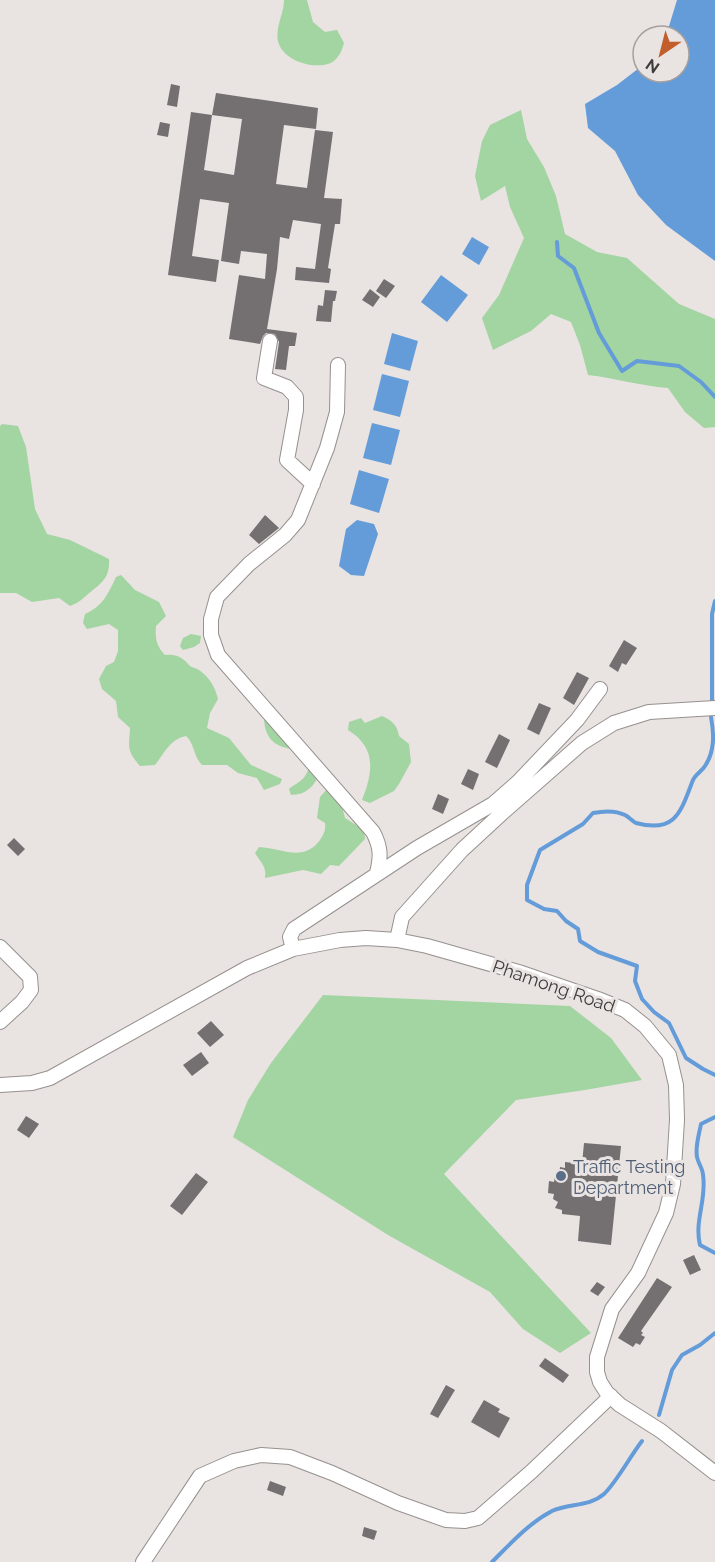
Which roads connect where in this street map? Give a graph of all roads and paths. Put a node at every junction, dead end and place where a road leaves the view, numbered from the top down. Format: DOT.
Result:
graph roads {
  1 [pos="270,341"];
  2 [pos="338,365"];
  3 [pos="313,484"];
  4 [pos="600,689"];
  5 [pos="715,708"];
  6 [pos="377,873"];
  7 [pos="397,940"];
  8 [pos="0,947"];
  9 [pos="293,949"];
  10 [pos="0,1022"];
  11 [pos="0,1084"];
  12 [pos="611,1396"];
  13 [pos="715,1473"];
  14 [pos="143,1562"];
  1 -- 3 [label="street"];
  2 -- 3 [label="street"];
  3 -- 6 [label="street"];
  4 -- 6 [label="street"];
  5 -- 7 [label="street"];
  6 -- 9 [label="street"];
  7 -- 9 [label="street, Phamong Road"];
  7 -- 12 [label="street, Phamong Road"];
  8 -- 10 [label="street"];
  9 -- 11 [label="street, Phamong Road"];
  12 -- 13 [label="street, Phamong Road"];
  12 -- 14 [label="street"];
}
